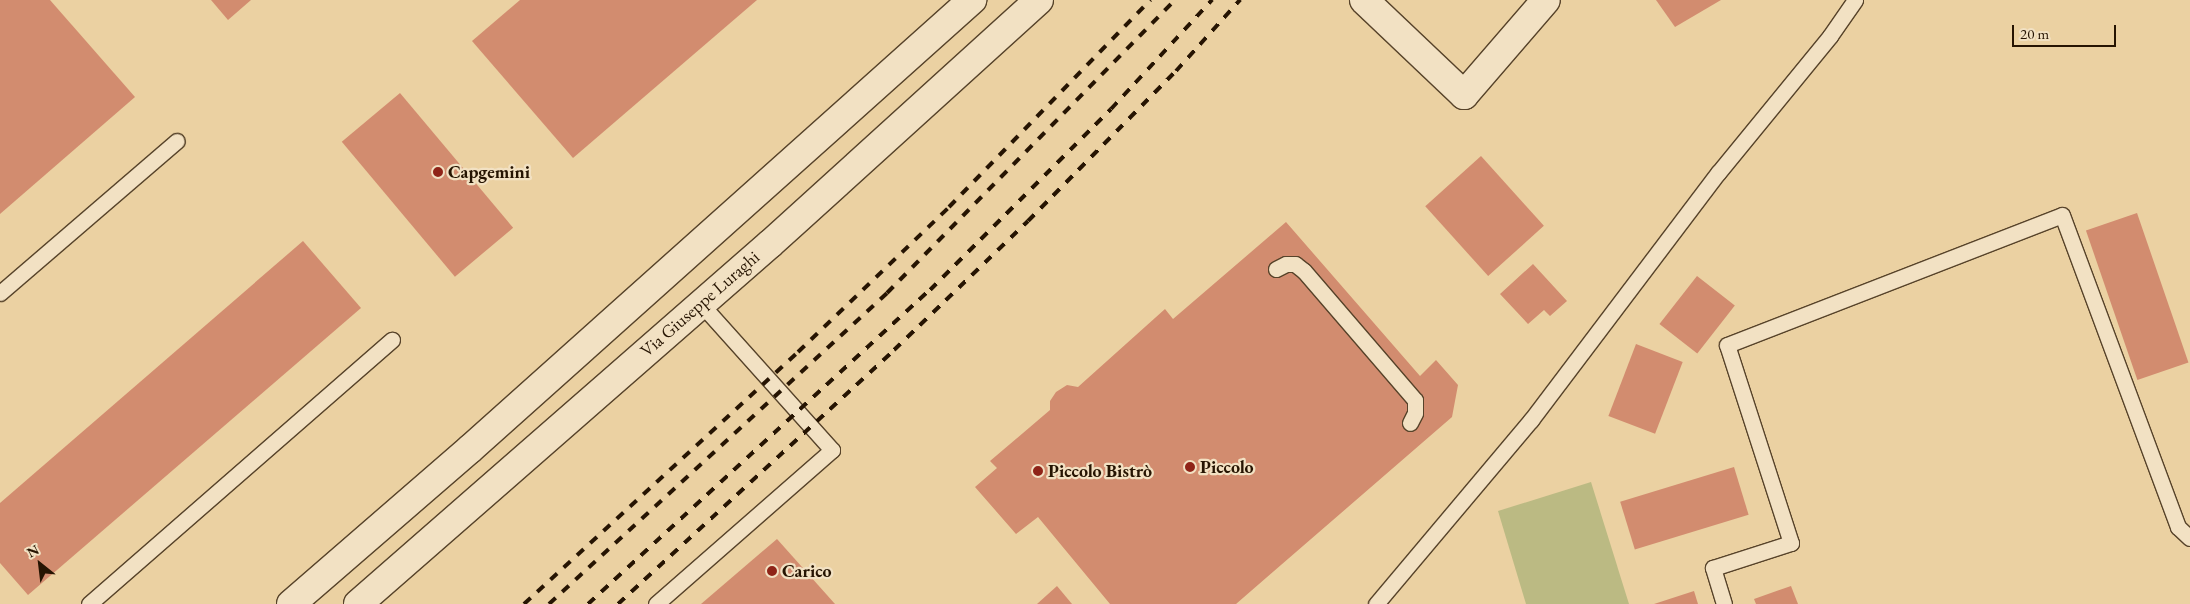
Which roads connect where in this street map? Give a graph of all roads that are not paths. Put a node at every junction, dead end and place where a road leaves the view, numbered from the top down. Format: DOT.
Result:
graph roads {
  1 [pos="972,0"];
  2 [pos="1039,0"];
  3 [pos="1364,0"];
  4 [pos="1546,0"];
  5 [pos="1855,0"];
  6 [pos="177,141"];
  7 [pos="1276,269"];
  8 [pos="0,293"];
  9 [pos="701,304"];
  10 [pos="392,340"];
  11 [pos="1410,423"];
  12 [pos="2190,538"];
  13 [pos="89,604"];
  14 [pos="291,604"];
  15 [pos="358,604"];
  16 [pos="656,604"];
  17 [pos="1376,604"];
  18 [pos="1724,604"];
  1 -- 14 [label="street"];
  2 -- 9 [label="street, Via Giuseppe Luraghi"];
  3 -- 4 [label="street"];
  5 -- 17 [label="lane"];
  6 -- 8 [label="lane"];
  7 -- 11 [label="lane"];
  9 -- 15 [label="street, Via Giuseppe Luraghi"];
  9 -- 16 [label="lane"];
  10 -- 13 [label="lane"];
  12 -- 18 [label="lane"];
}
